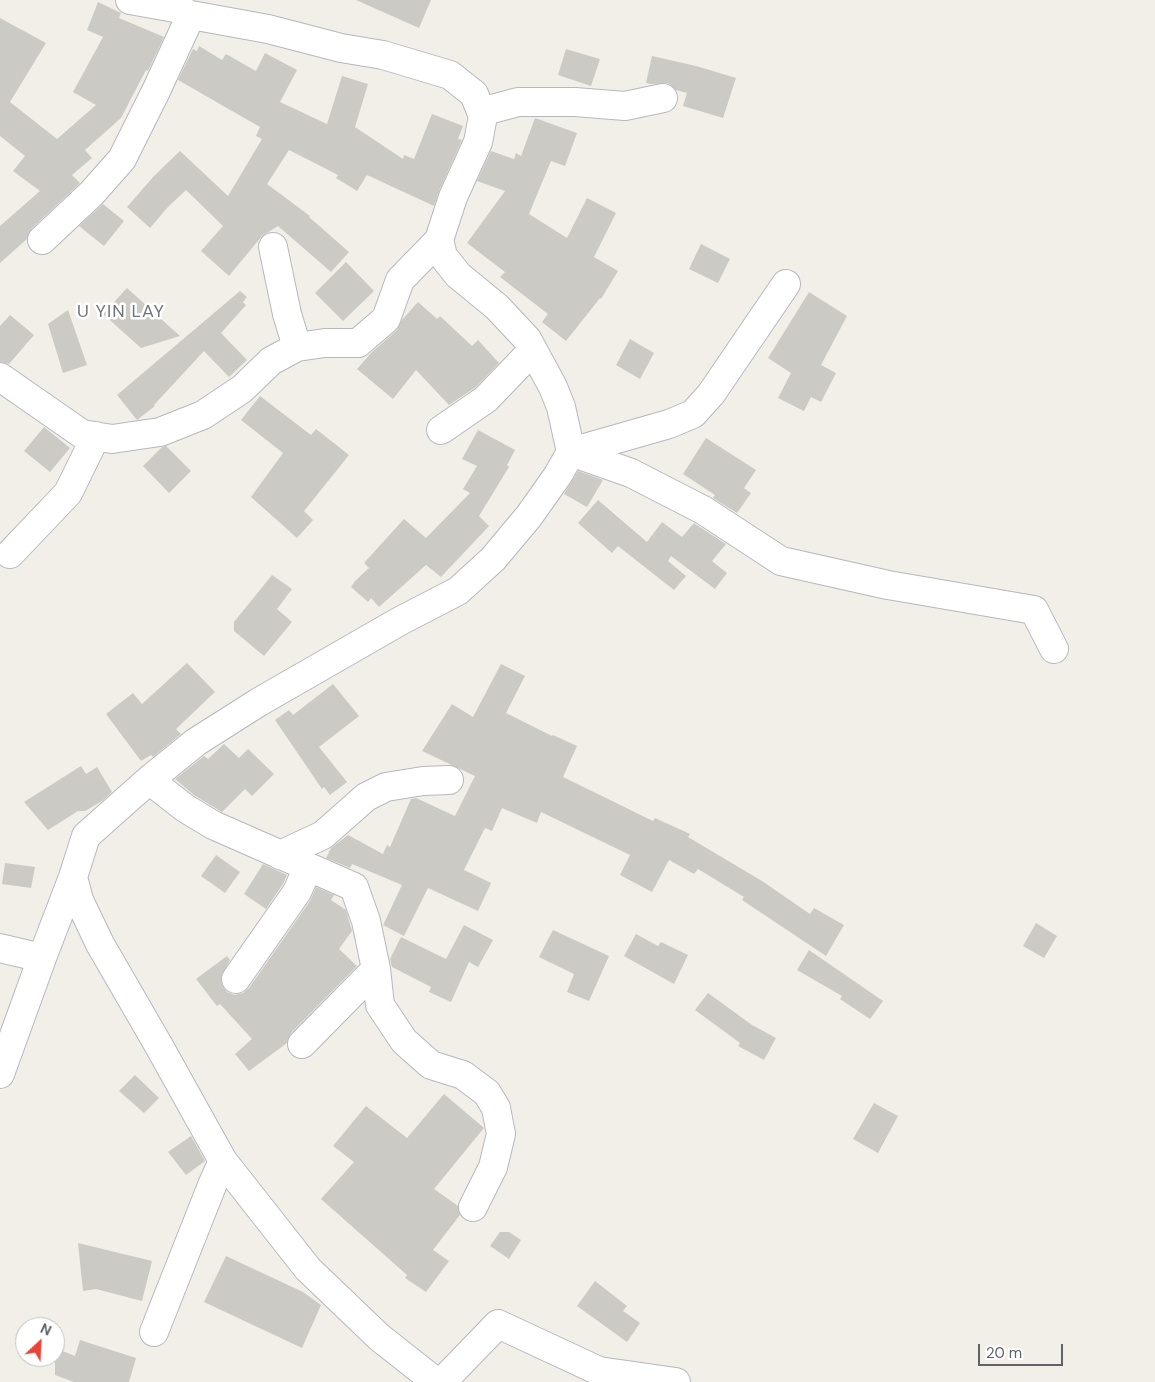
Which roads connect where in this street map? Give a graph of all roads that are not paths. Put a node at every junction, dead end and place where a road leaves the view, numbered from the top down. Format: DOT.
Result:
graph roads {
  1 [pos="130,0"];
  2 [pos="181,8"];
  3 [pos="663,98"];
  4 [pos="481,112"];
  5 [pos="42,240"];
  6 [pos="439,240"];
  7 [pos="273,247"];
  8 [pos="786,284"];
  9 [pos="297,347"];
  10 [pos="533,350"];
  11 [pos="0,377"];
  12 [pos="441,430"];
  13 [pos="96,436"];
  14 [pos="571,452"];
  15 [pos="10,554"];
  16 [pos="1054,649"];
  17 [pos="149,780"];
  18 [pos="449,780"];
  19 [pos="280,854"];
  20 [pos="308,867"];
  21 [pos="73,877"];
  22 [pos="0,948"];
  23 [pos="42,958"];
  24 [pos="376,969"];
  25 [pos="236,979"];
  26 [pos="302,1044"];
  27 [pos="0,1074"];
  28 [pos="223,1161"];
  29 [pos="473,1207"];
  30 [pos="154,1332"];
  31 [pos="436,1382"];
  32 [pos="442,1382"];
  33 [pos="676,1382"];
  1 -- 2 [label="street"];
  2 -- 4 [label="street"];
  2 -- 5 [label="street"];
  3 -- 4 [label="street"];
  4 -- 6 [label="street"];
  6 -- 9 [label="street"];
  6 -- 10 [label="street"];
  7 -- 9 [label="street"];
  8 -- 14 [label="street"];
  9 -- 13 [label="street"];
  10 -- 12 [label="street"];
  10 -- 14 [label="street"];
  11 -- 13 [label="street"];
  13 -- 15 [label="street"];
  14 -- 16 [label="street"];
  14 -- 17 [label="street"];
  17 -- 19 [label="street"];
  17 -- 21 [label="street"];
  18 -- 19 [label="street"];
  19 -- 20 [label="street"];
  20 -- 24 [label="street"];
  20 -- 25 [label="street"];
  21 -- 23 [label="street"];
  21 -- 28 [label="street"];
  22 -- 23 [label="street"];
  23 -- 27 [label="street"];
  24 -- 26 [label="street"];
  24 -- 29 [label="street"];
  28 -- 30 [label="street"];
  28 -- 31 [label="street"];
  32 -- 33 [label="street"];
}
